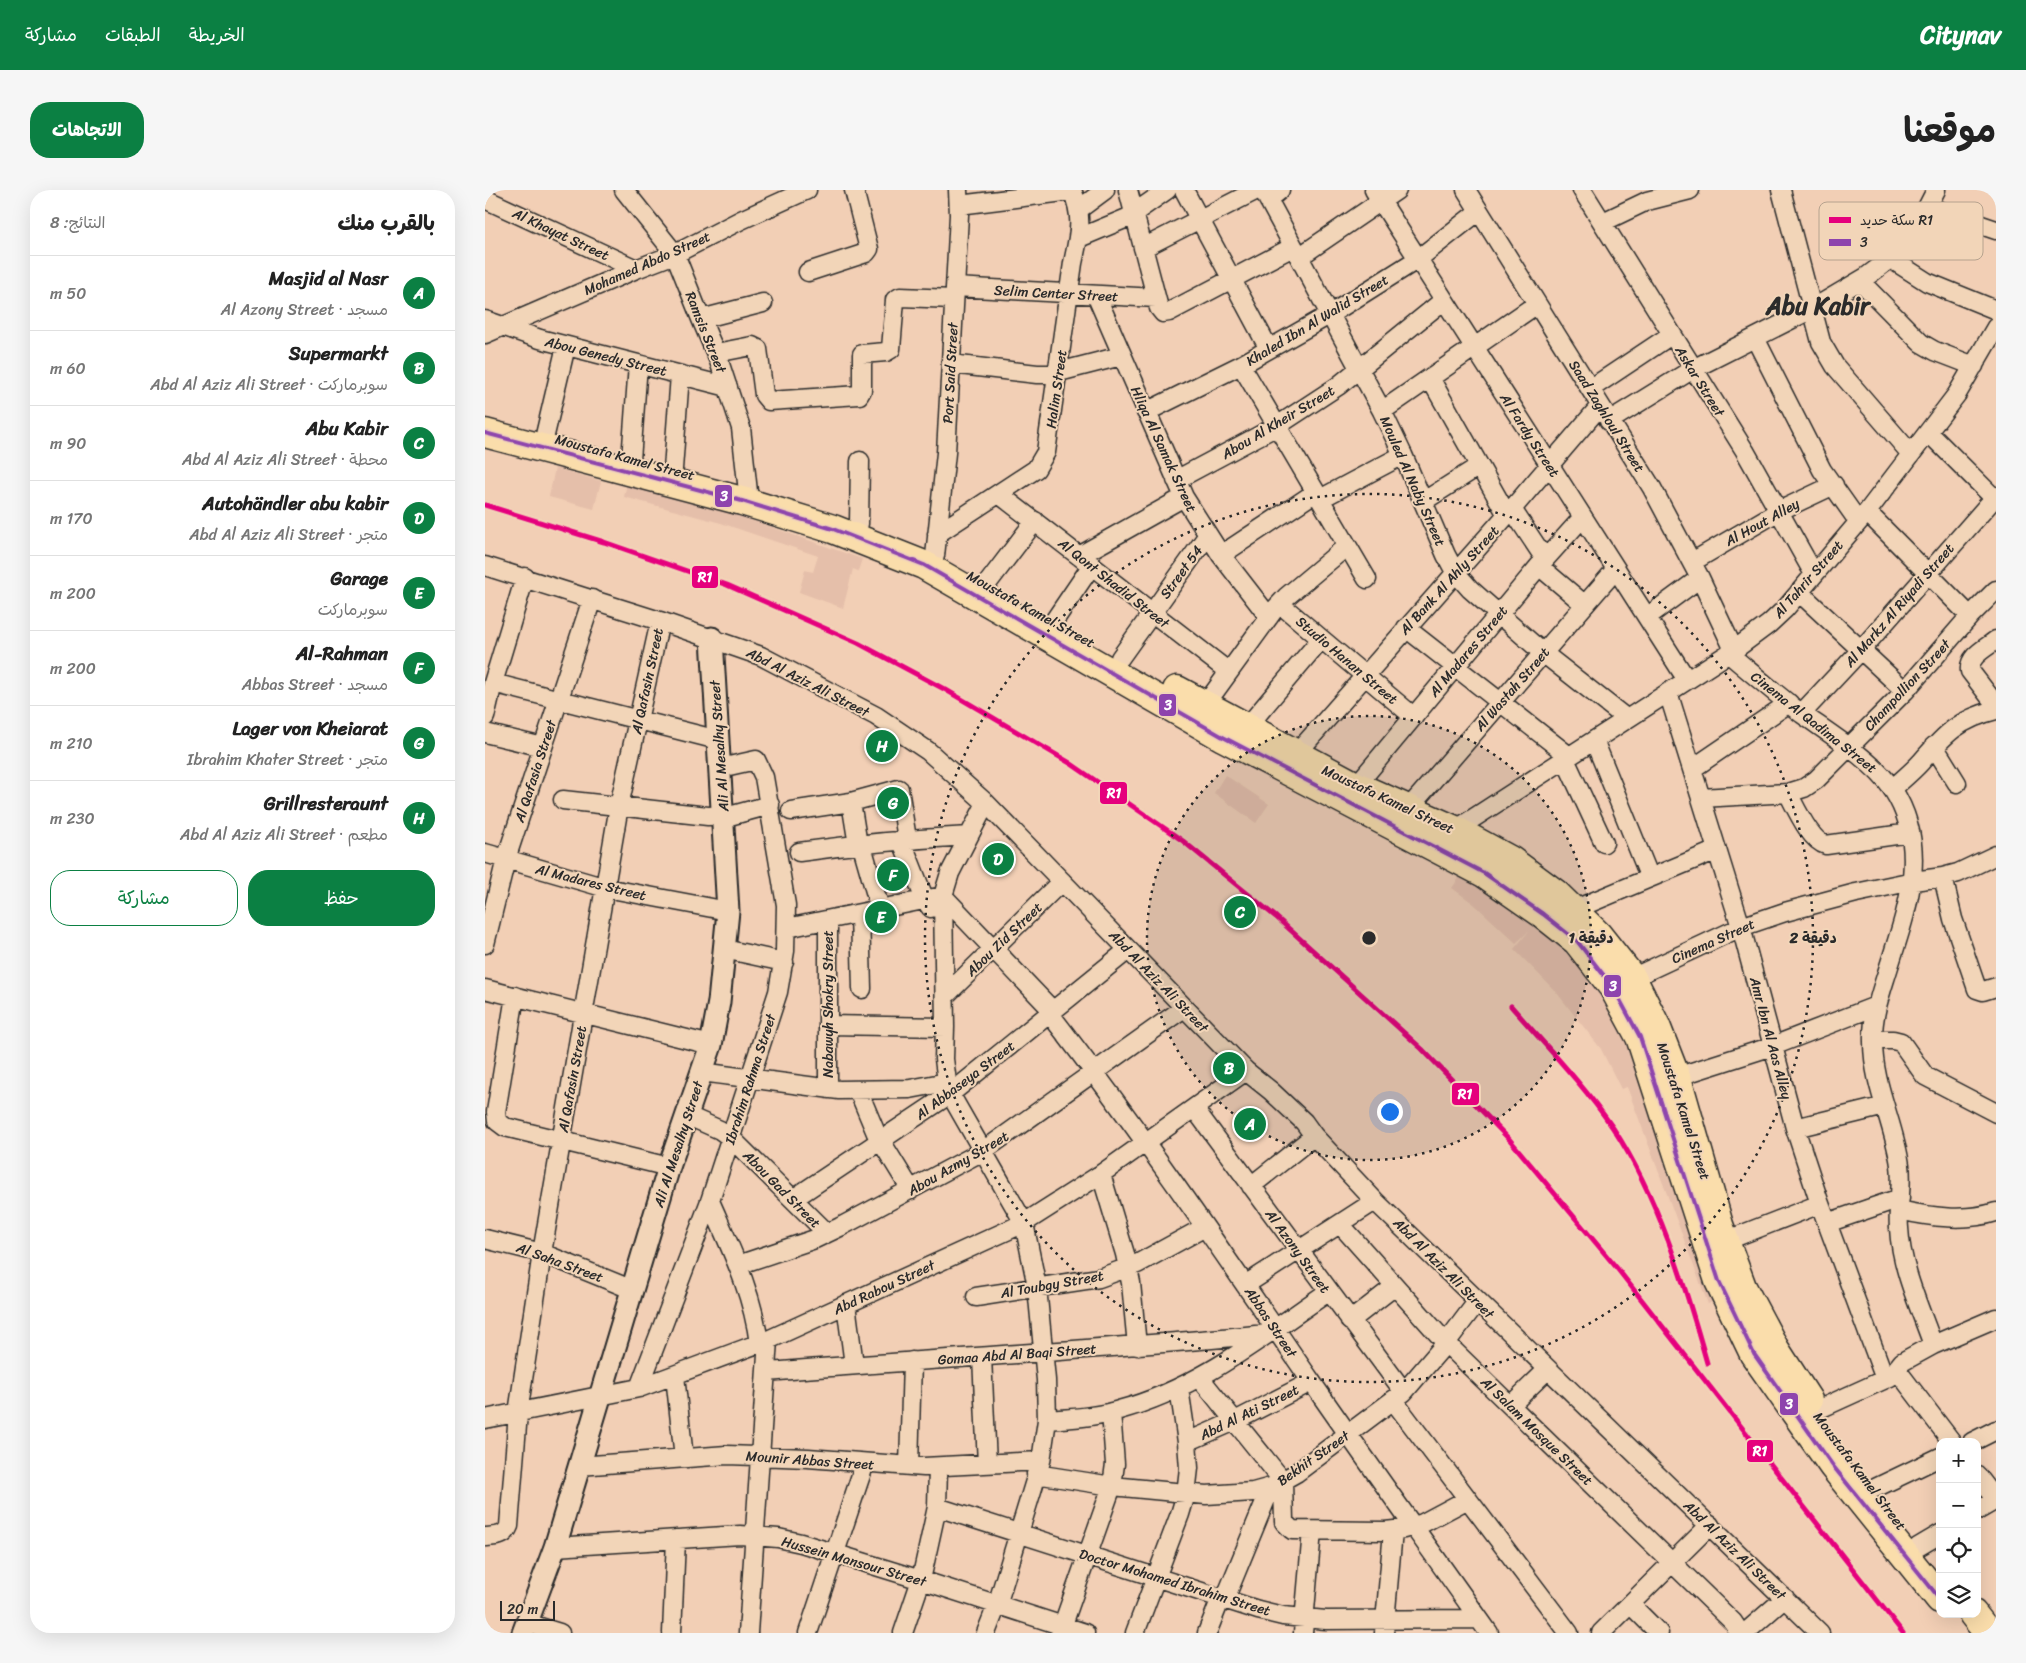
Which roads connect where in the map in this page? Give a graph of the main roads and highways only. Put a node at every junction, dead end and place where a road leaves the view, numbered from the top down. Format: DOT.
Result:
graph roads {
  1 [pos="485,418"];
  2 [pos="485,433"];
  3 [pos="1929,1541"];
  4 [pos="1939,1573"];
  5 [pos="1936,1590"];
  6 [pos="1962,1618"];
  7 [pos="1988,1633"];
  1 -- 3 [label="main road, Moustafa Kamel Street"];
  2 -- 5 [label="main road, Moustafa Kamel Street"];
  3 -- 4 [label="main road, Moustafa Kamel Street"];
  6 -- 7 [label="main road, Moustafa Kamel Street"];
}
